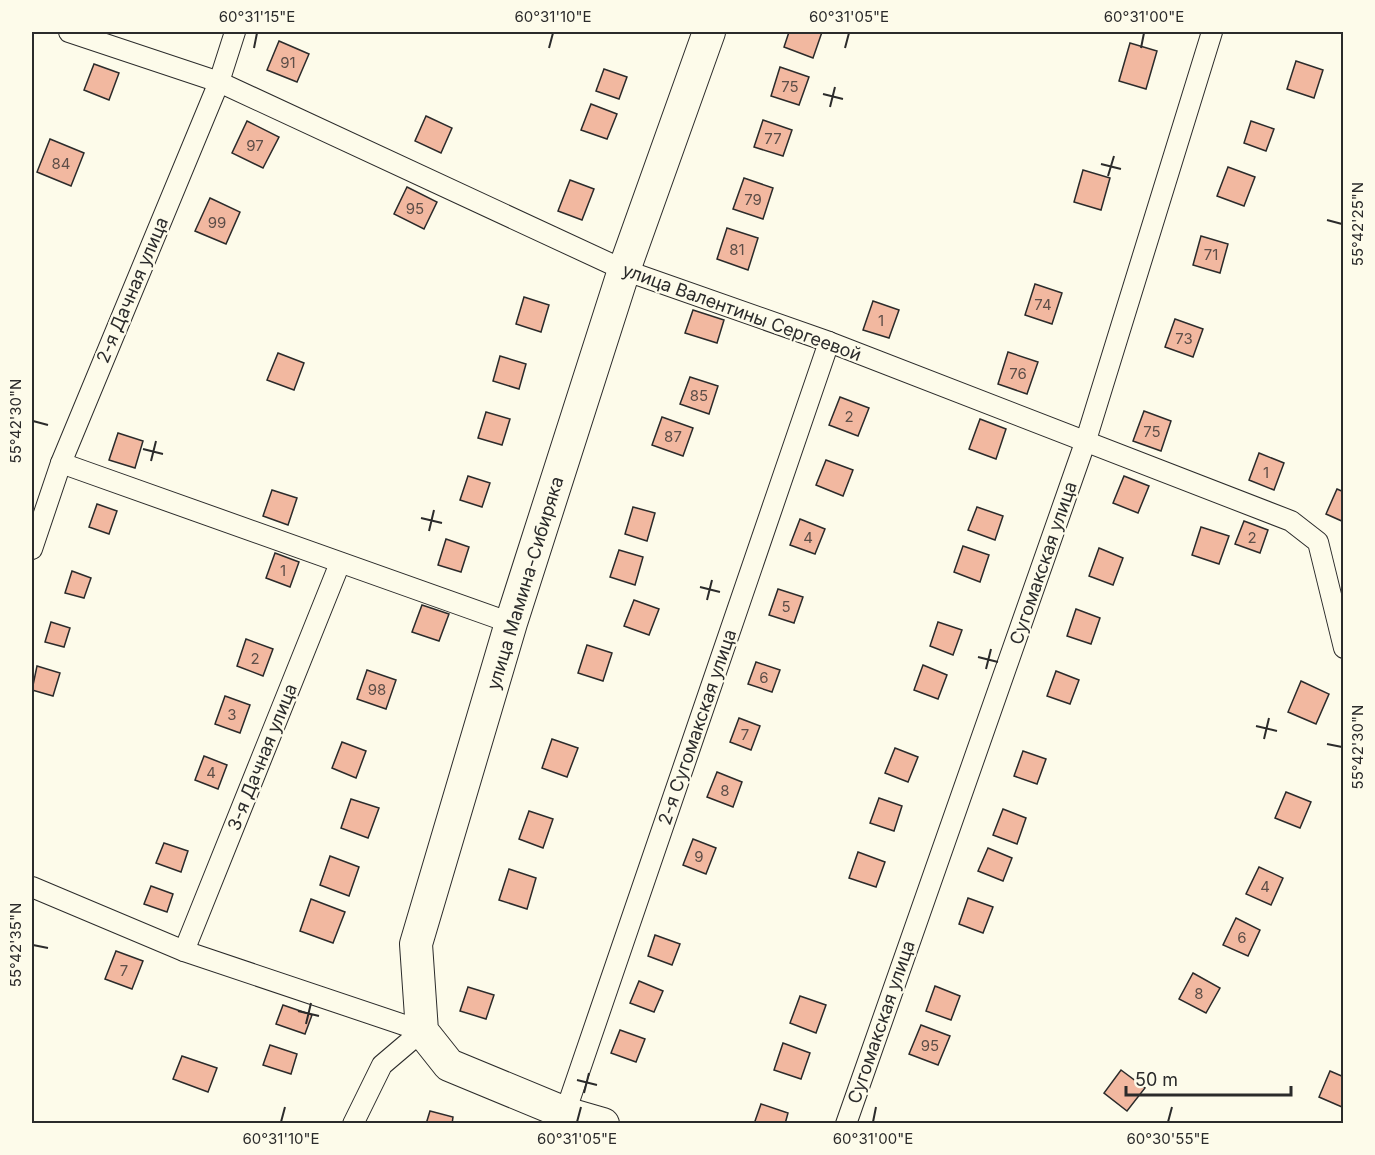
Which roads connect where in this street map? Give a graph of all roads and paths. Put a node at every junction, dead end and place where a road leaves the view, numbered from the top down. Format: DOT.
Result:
graph roads {
  1 [pos="69,32"];
  2 [pos="235,32"];
  3 [pos="709,32"];
  4 [pos="1210,32"];
  5 [pos="219,82"];
  6 [pos="624,270"];
  7 [pos="829,342"];
  8 [pos="1086,440"];
  9 [pos="61,463"];
  10 [pos="32,549"];
  11 [pos="340,563"];
  12 [pos="511,624"];
  13 [pos="1344,648"];
  14 [pos="32,887"];
  15 [pos="183,951"];
  16 [pos="422,1031"];
  17 [pos="565,1113"];
  18 [pos="353,1124"];
  19 [pos="603,1124"];
  20 [pos="846,1124"];
  1 -- 5 [label="street, улица Валентины Сергеевой"];
  2 -- 5 [label="street, 2-я Дачная улица"];
  3 -- 6 [label="main road, улица Мамина-Сибиряка"];
  4 -- 8 [label="street, Сугомакская улица"];
  5 -- 6 [label="street, улица Валентины Сергеевой"];
  5 -- 9 [label="street, 2-я Дачная улица"];
  6 -- 7 [label="street, улица Валентины Сергеевой"];
  6 -- 12 [label="main road, улица Мамина-Сибиряка"];
  7 -- 8 [label="street, улица Валентины Сергеевой"];
  7 -- 17 [label="street, 2-я Сугомакская улица"];
  8 -- 13 [label="street, улица Валентины Сергеевой"];
  8 -- 20 [label="street, Сугомакская улица"];
  9 -- 10 [label="street, 2-я Дачная улица"];
  9 -- 11 [label="street"];
  11 -- 12 [label="street"];
  11 -- 15 [label="street, 3-я Дачная улица"];
  12 -- 16 [label="main road, улица Мамина-Сибиряка"];
  14 -- 15 [label="street"];
  15 -- 16 [label="street"];
  16 -- 17 [label="main road"];
  16 -- 18 [label="street"];
  17 -- 19 [label="main road"];
}
